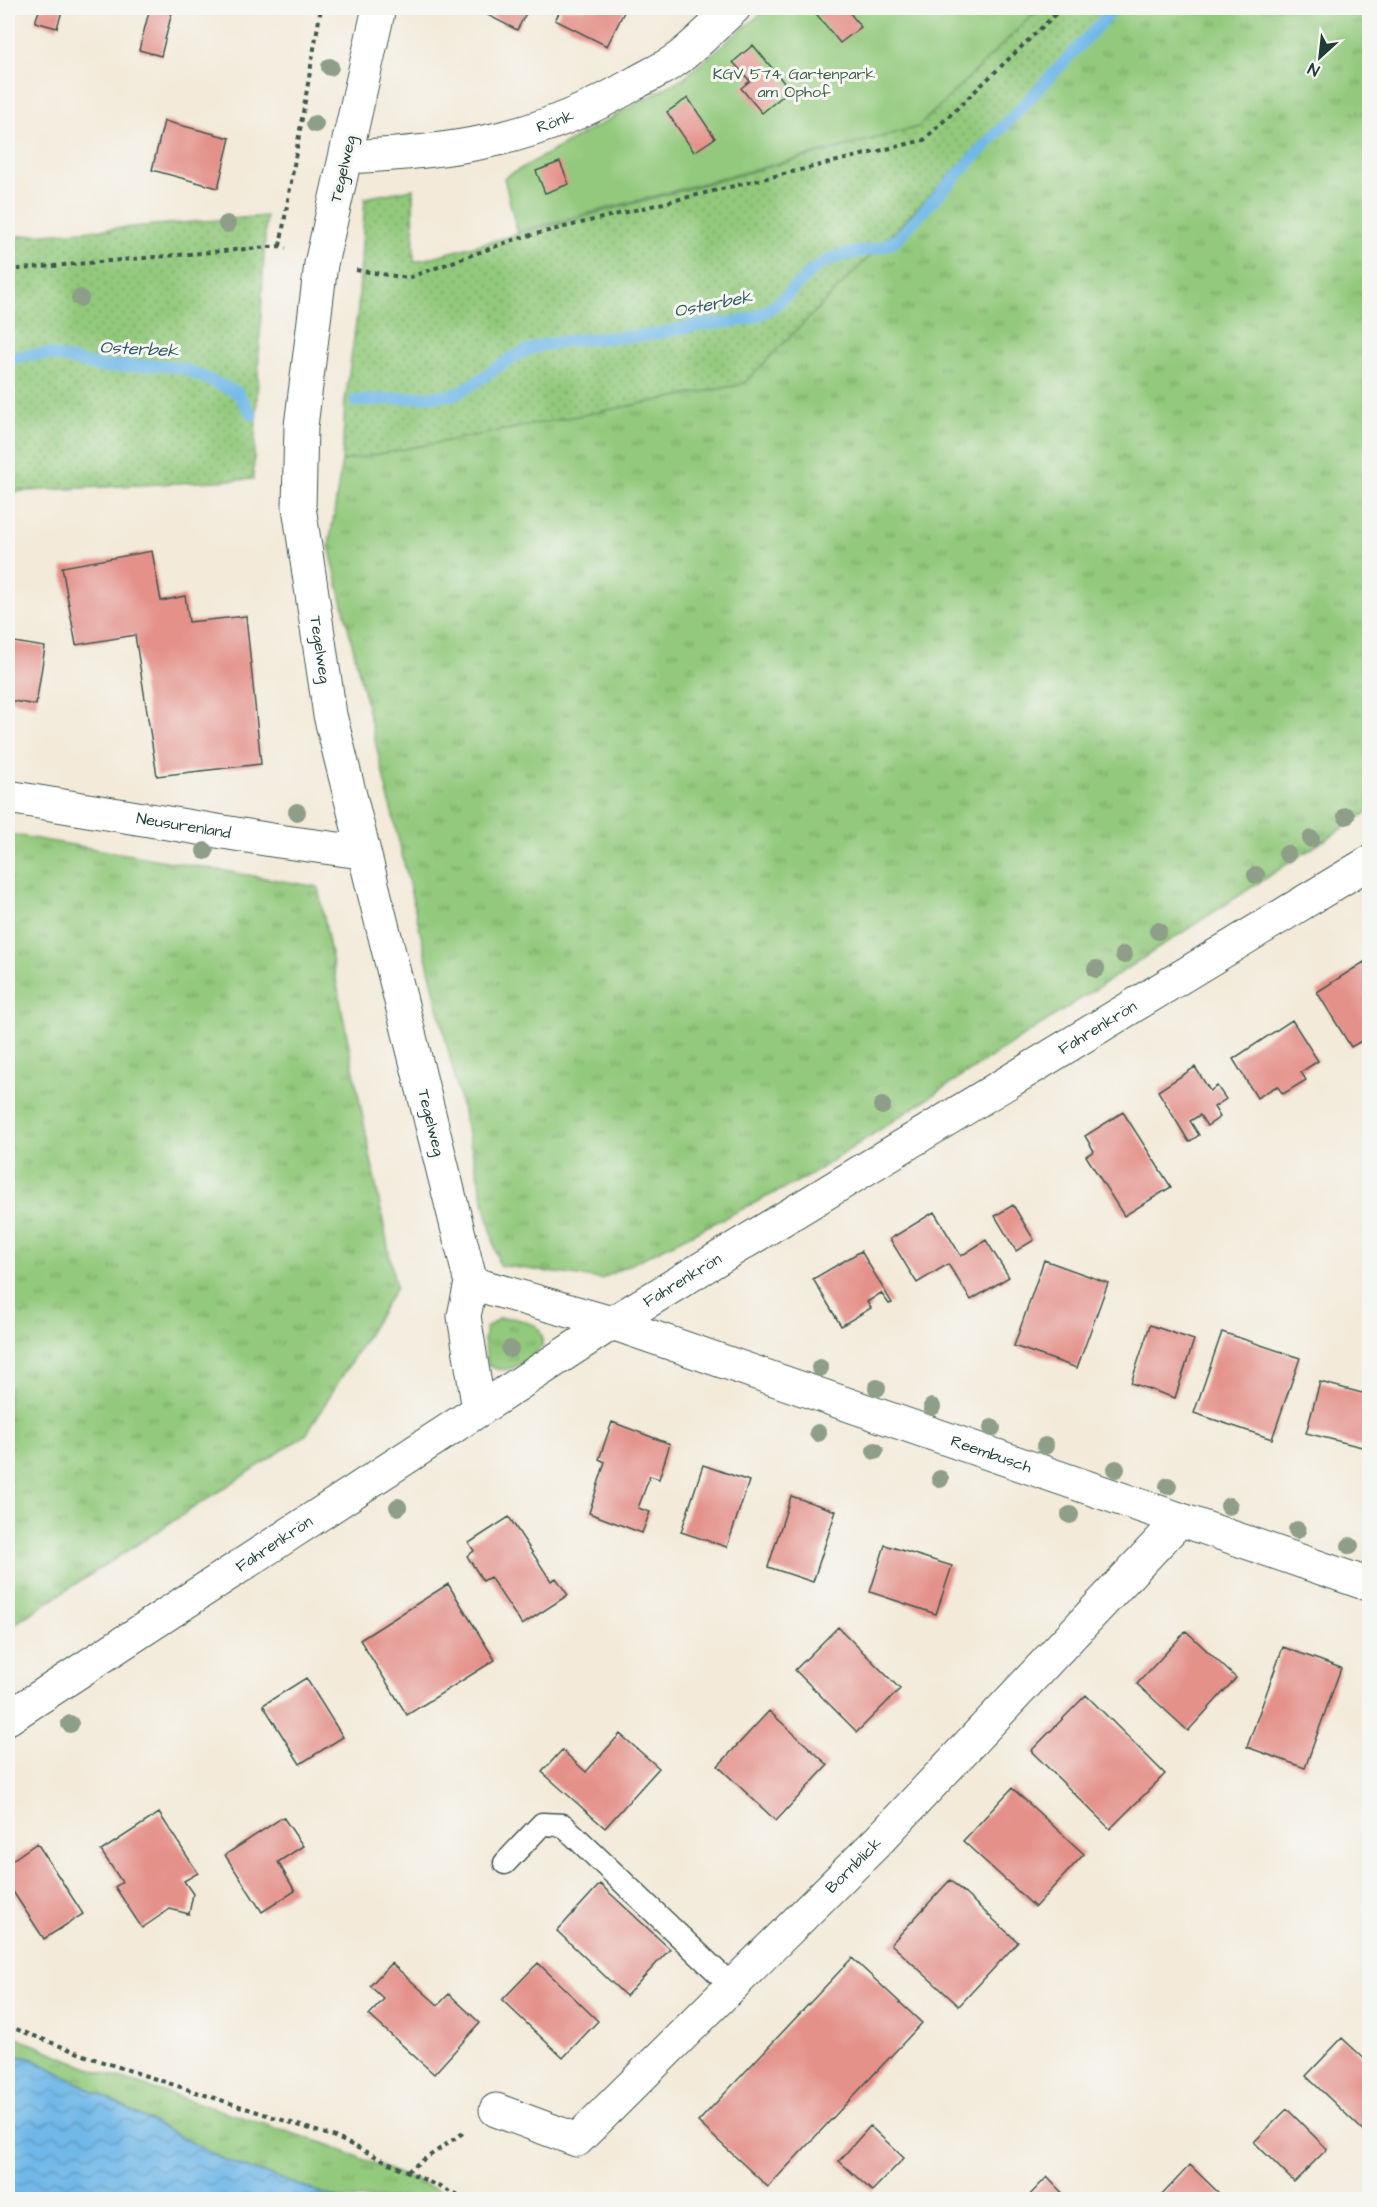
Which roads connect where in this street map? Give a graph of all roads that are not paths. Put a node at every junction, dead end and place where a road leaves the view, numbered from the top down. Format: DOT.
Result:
graph roads {
  1 [pos="379,8"];
  2 [pos="734,8"];
  3 [pos="346,157"];
  4 [pos="8,797"];
  5 [pos="362,852"];
  6 [pos="1370,862"];
  7 [pos="471,1283"];
  8 [pos="612,1323"];
  9 [pos="479,1410"];
  10 [pos="1180,1520"];
  11 [pos="1370,1586"];
  12 [pos="8,1718"];
  13 [pos="505,1863"];
  14 [pos="732,1986"];
  15 [pos="496,2110"];
  1 -- 3 [label="street, Tegelweg"];
  2 -- 3 [label="street, Rönk"];
  3 -- 5 [label="street, Tegelweg"];
  4 -- 5 [label="street, Neusurenland"];
  5 -- 7 [label="street, Tegelweg"];
  6 -- 8 [label="street, Fahrenkrön"];
  7 -- 8 [label="street"];
  7 -- 9 [label="street, Tegelweg"];
  8 -- 9 [label="street, Fahrenkrön"];
  8 -- 10 [label="street, Reembusch"];
  9 -- 12 [label="street, Fahrenkrön"];
  10 -- 11 [label="street, Reembusch"];
  10 -- 14 [label="street, Bornblick"];
  13 -- 14 [label="lane"];
  14 -- 15 [label="street, Bornblick"];
}
